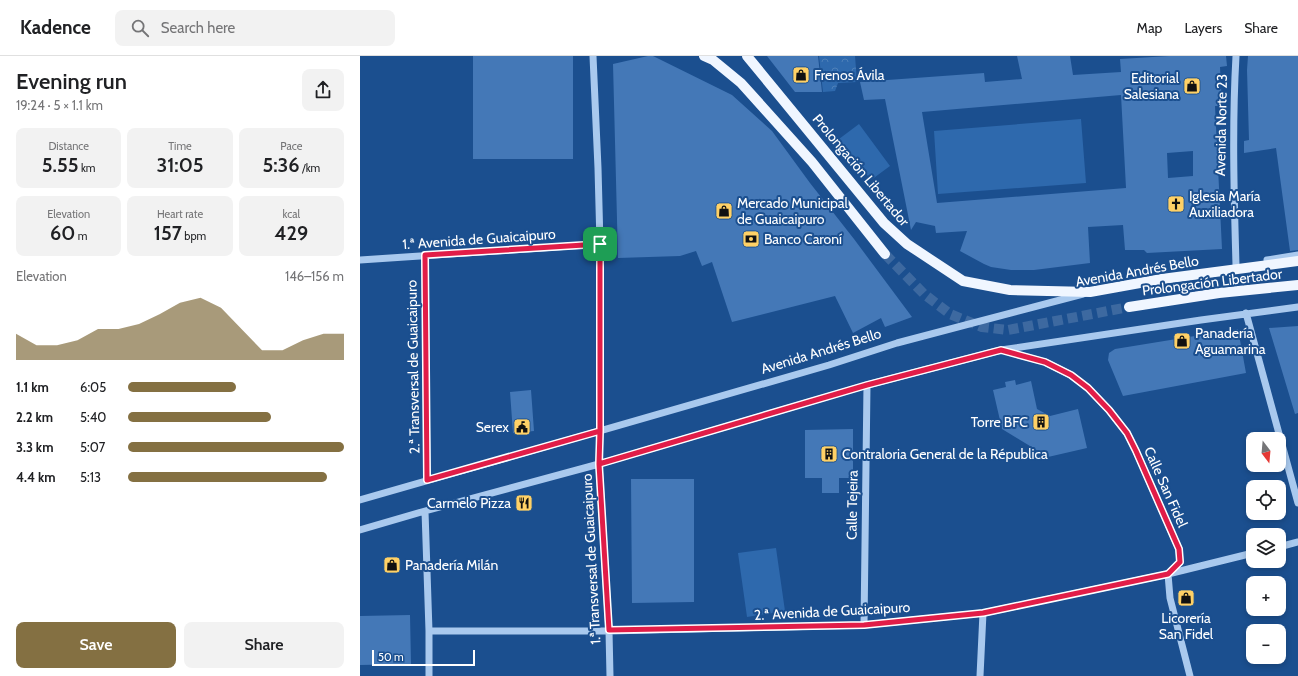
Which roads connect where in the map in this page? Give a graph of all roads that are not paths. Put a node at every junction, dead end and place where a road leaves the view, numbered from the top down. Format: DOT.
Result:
graph roads {
  1 [pos="593,56"];
  2 [pos="704,56"];
  3 [pos="747,56"];
  4 [pos="1236,56"];
  5 [pos="600,244"];
  6 [pos="885,254"];
  7 [pos="425,255"];
  8 [pos="1298,255"];
  9 [pos="360,260"];
  10 [pos="1298,261"];
  11 [pos="1236,266"];
  12 [pos="1162,279"];
  13 [pos="1298,285"];
  14 [pos="1090,292"];
  15 [pos="1130,307"];
  16 [pos="1298,307"];
  17 [pos="1246,313"];
  18 [pos="1001,350"];
  19 [pos="867,385"];
  20 [pos="600,431"];
  21 [pos="599,464"];
  22 [pos="427,480"];
  23 [pos="360,500"];
  24 [pos="1298,503"];
  25 [pos="425,511"];
  26 [pos="360,530"];
  27 [pos="1298,542"];
  28 [pos="1286,545"];
  29 [pos="1246,555"];
  30 [pos="1168,574"];
  31 [pos="983,613"];
  32 [pos="864,625"];
  33 [pos="609,630"];
  34 [pos="429,631"];
  35 [pos="429,676"];
  36 [pos="610,676"];
  37 [pos="980,676"];
  38 [pos="1190,676"];
  1 -- 5 [label="street, 1.ª Transversal de Guaicaipuro"];
  2 -- 6 [label="main road"];
  3 -- 14 [label="main road, Prolongación Libertador"];
  4 -- 11 [label="street, Avenida Norte 23"];
  5 -- 7 [label="street, 1.ª Avenida de Guaicaipuro"];
  5 -- 20 [label="street, 1.ª Transversal de Guaicaipuro"];
  7 -- 9 [label="street, 1.ª Avenida de Guaicaipuro"];
  7 -- 22 [label="street, 2.ª Transversal de Guaicaipuro"];
  8 -- 11 [label="street"];
  10 -- 12 [label="main road, Avenida Andrés Bello"];
  11 -- 12 [label="street"];
  12 -- 14 [label="main road, Avenida Andrés Bello"];
  13 -- 15 [label="main road, Prolongación Libertador"];
  14 -- 20 [label="street, Avenida Andrés Bello"];
  16 -- 17 [label="street"];
  17 -- 18 [label="street"];
  17 -- 24 [label="street"];
  18 -- 19 [label="street"];
  18 -- 30 [label="street, Calle San Fidel"];
  19 -- 21 [label="street"];
  19 -- 32 [label="street, Calle Tejeira"];
  20 -- 21 [label="street, 1.ª Transversal de Guaicaipuro"];
  20 -- 22 [label="street, Avenida Andrés Bello"];
  21 -- 25 [label="street"];
  21 -- 33 [label="street, 1.ª Transversal de Guaicaipuro"];
  22 -- 23 [label="street, Avenida Andrés Bello"];
  25 -- 26 [label="street"];
  25 -- 34 [label="street"];
  27 -- 28 [label="street"];
  29 -- 30 [label="street, 2.ª Avenida de Guaicaipuro"];
  30 -- 31 [label="street, 2.ª Avenida de Guaicaipuro"];
  30 -- 38 [label="street"];
  31 -- 32 [label="street, 2.ª Avenida de Guaicaipuro"];
  31 -- 37 [label="street"];
  32 -- 33 [label="street, 2.ª Avenida de Guaicaipuro"];
  33 -- 34 [label="street, 2.ª Avenida de Guaicaipuro"];
  33 -- 36 [label="street, 1.ª Transversal de Guaicaipuro"];
  34 -- 35 [label="street"];
}
